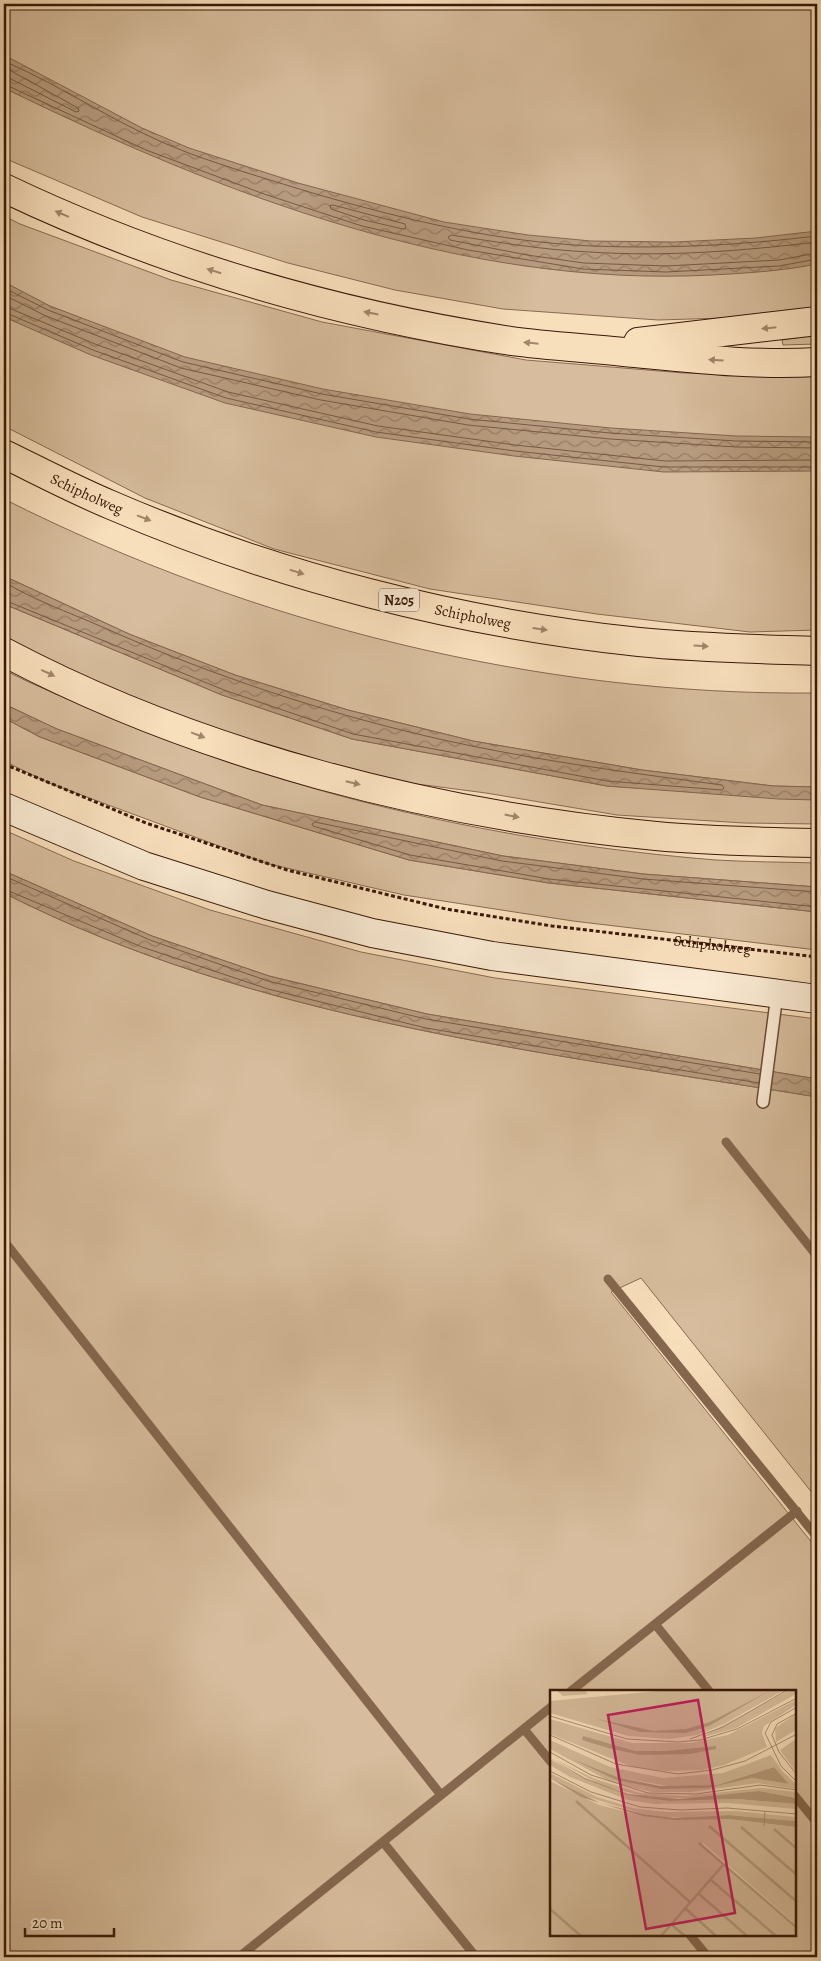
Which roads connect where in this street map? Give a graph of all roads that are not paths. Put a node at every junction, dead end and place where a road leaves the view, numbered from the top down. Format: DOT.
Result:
graph roads {
  1 [pos="4,188"];
  2 [pos="817,321"];
  3 [pos="579,348"];
  4 [pos="817,362"];
  5 [pos="4,454"];
  6 [pos="817,651"];
  7 [pos="4,652"];
  8 [pos="4,807"];
  9 [pos="817,843"];
  10 [pos="777,994"];
  11 [pos="817,999"];
  12 [pos="762,1102"];
  3 -- 1 [label="highway, one-way"];
  2 -- 3 [label="highway, one-way"];
  4 -- 3 [label="highway, one-way"];
  5 -- 6 [label="highway, Schipholweg / N205, one-way"];
  7 -- 9 [label="highway, one-way"];
  8 -- 10 [label="main road"];
  10 -- 11 [label="main road"];
  10 -- 12 [label="lane"];
}
